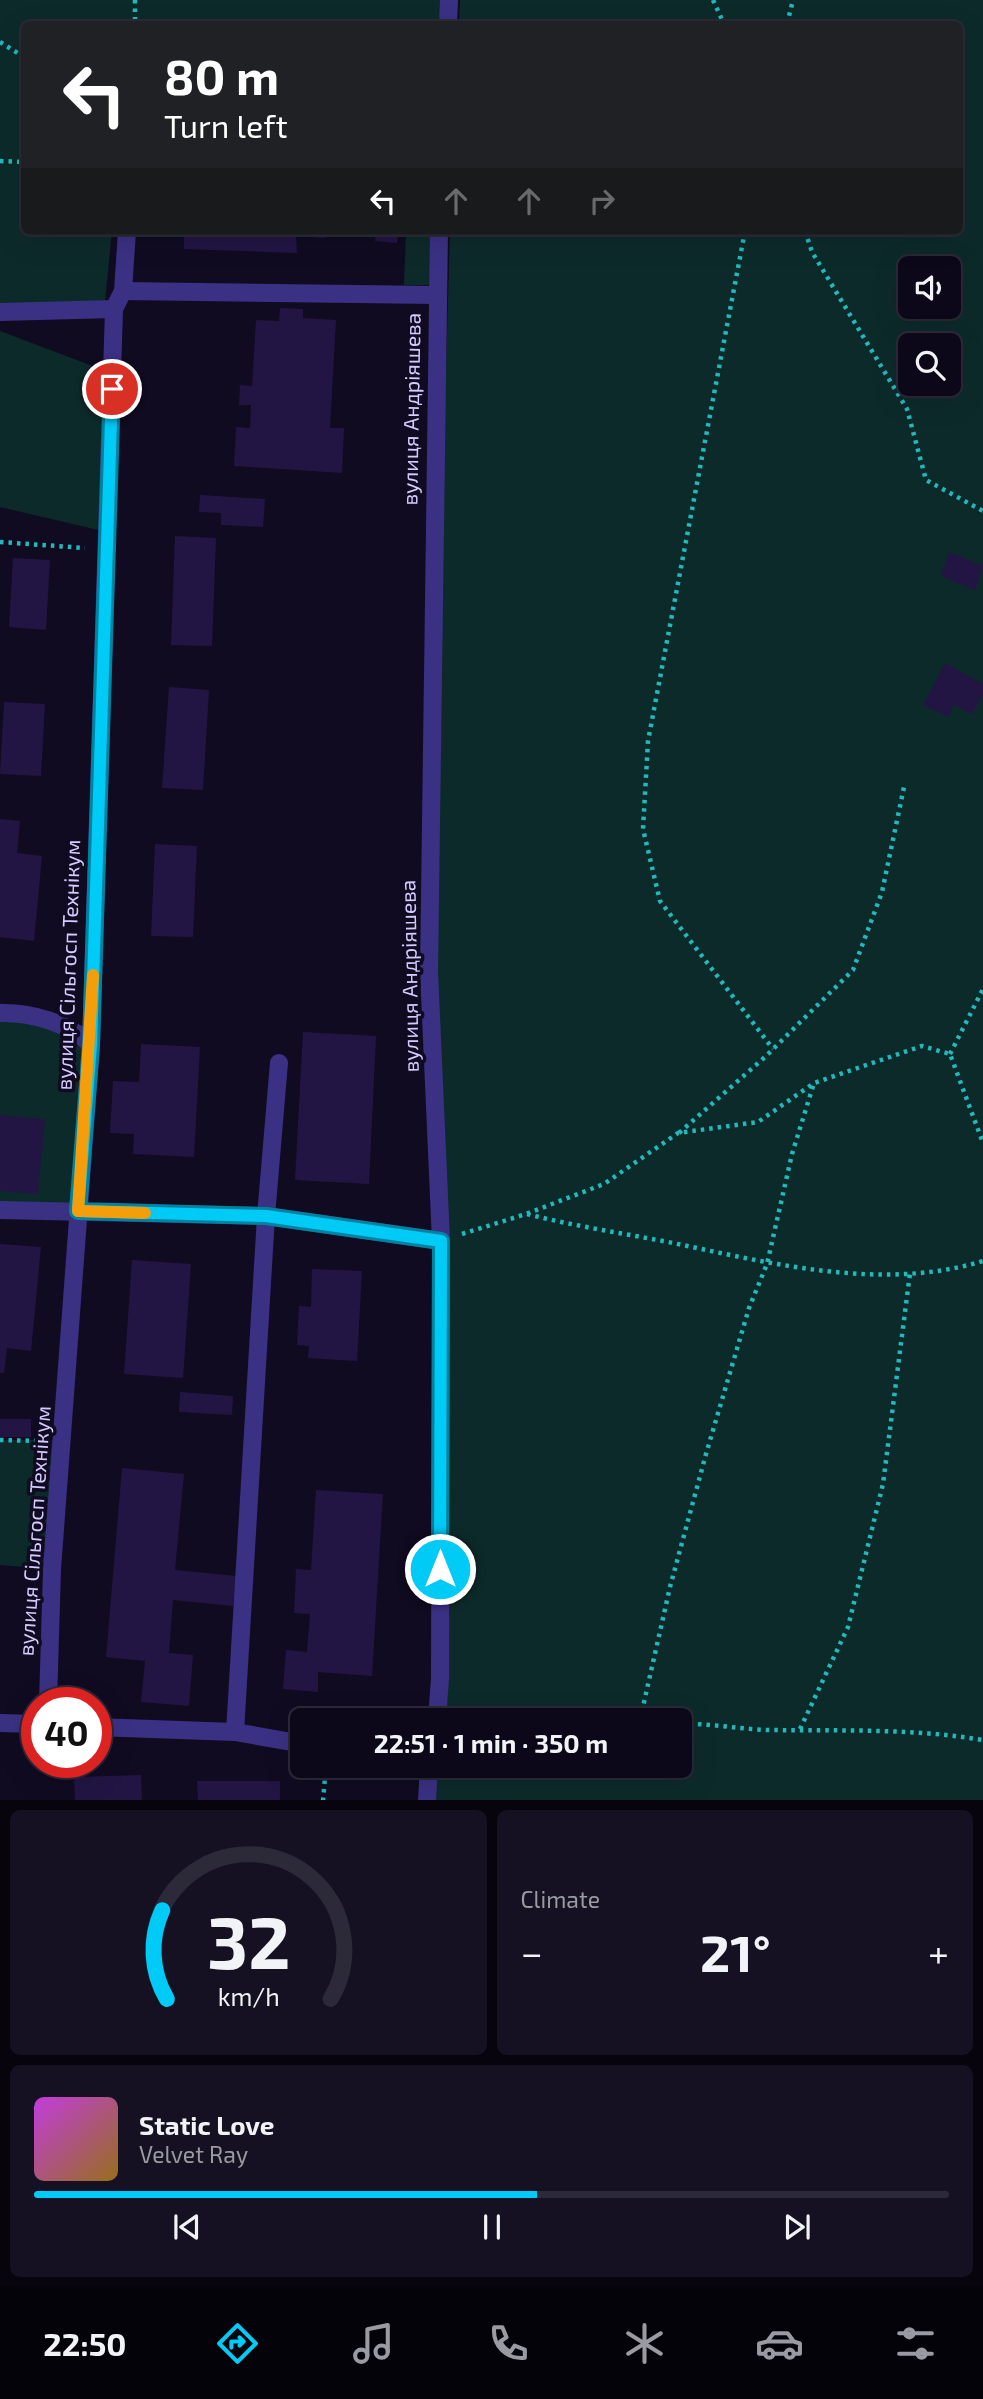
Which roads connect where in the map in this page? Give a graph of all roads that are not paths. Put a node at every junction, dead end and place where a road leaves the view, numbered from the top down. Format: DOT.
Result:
graph roads {
  1 [pos="449,0"];
  2 [pos="448,21"];
  3 [pos="127,235"];
  4 [pos="439,235"];
  5 [pos="123,291"];
  6 [pos="436,295"];
  7 [pos="114,309"];
  8 [pos="0,312"];
  9 [pos="0,1013"];
  10 [pos="91,1045"];
  11 [pos="279,1063"];
  12 [pos="0,1210"];
  13 [pos="78,1211"];
  14 [pos="266,1216"];
  15 [pos="441,1241"];
  16 [pos="48,1687"];
  17 [pos="438,1708"];
  18 [pos="0,1723"];
  19 [pos="21,1724"];
  20 [pos="112,1728"];
  21 [pos="235,1732"];
  22 [pos="290,1742"];
  23 [pos="428,1778"];
  24 [pos="427,1800"];
  1 -- 2 [label="street"];
  3 -- 5 [label="street, вулиця Сільгосп Технікум"];
  4 -- 6 [label="street, вулиця Андріяшева"];
  5 -- 6 [label="street"];
  5 -- 7 [label="street, вулиця Сільгосп Технікум"];
  6 -- 15 [label="street, вулиця Андріяшева"];
  7 -- 8 [label="street"];
  7 -- 10 [label="street, вулиця Сільгосп Технікум"];
  9 -- 10 [label="street"];
  10 -- 13 [label="street, вулиця Сільгосп Технікум"];
  11 -- 14 [label="street"];
  12 -- 13 [label="street"];
  13 -- 14 [label="street"];
  13 -- 16 [label="street, вулиця Сільгосп Технікум"];
  14 -- 15 [label="street"];
  14 -- 21 [label="street"];
  15 -- 17 [label="street, вулиця Андріяшева"];
  18 -- 19 [label="street"];
  20 -- 21 [label="street"];
  21 -- 22 [label="street"];
  23 -- 24 [label="street"];
}
